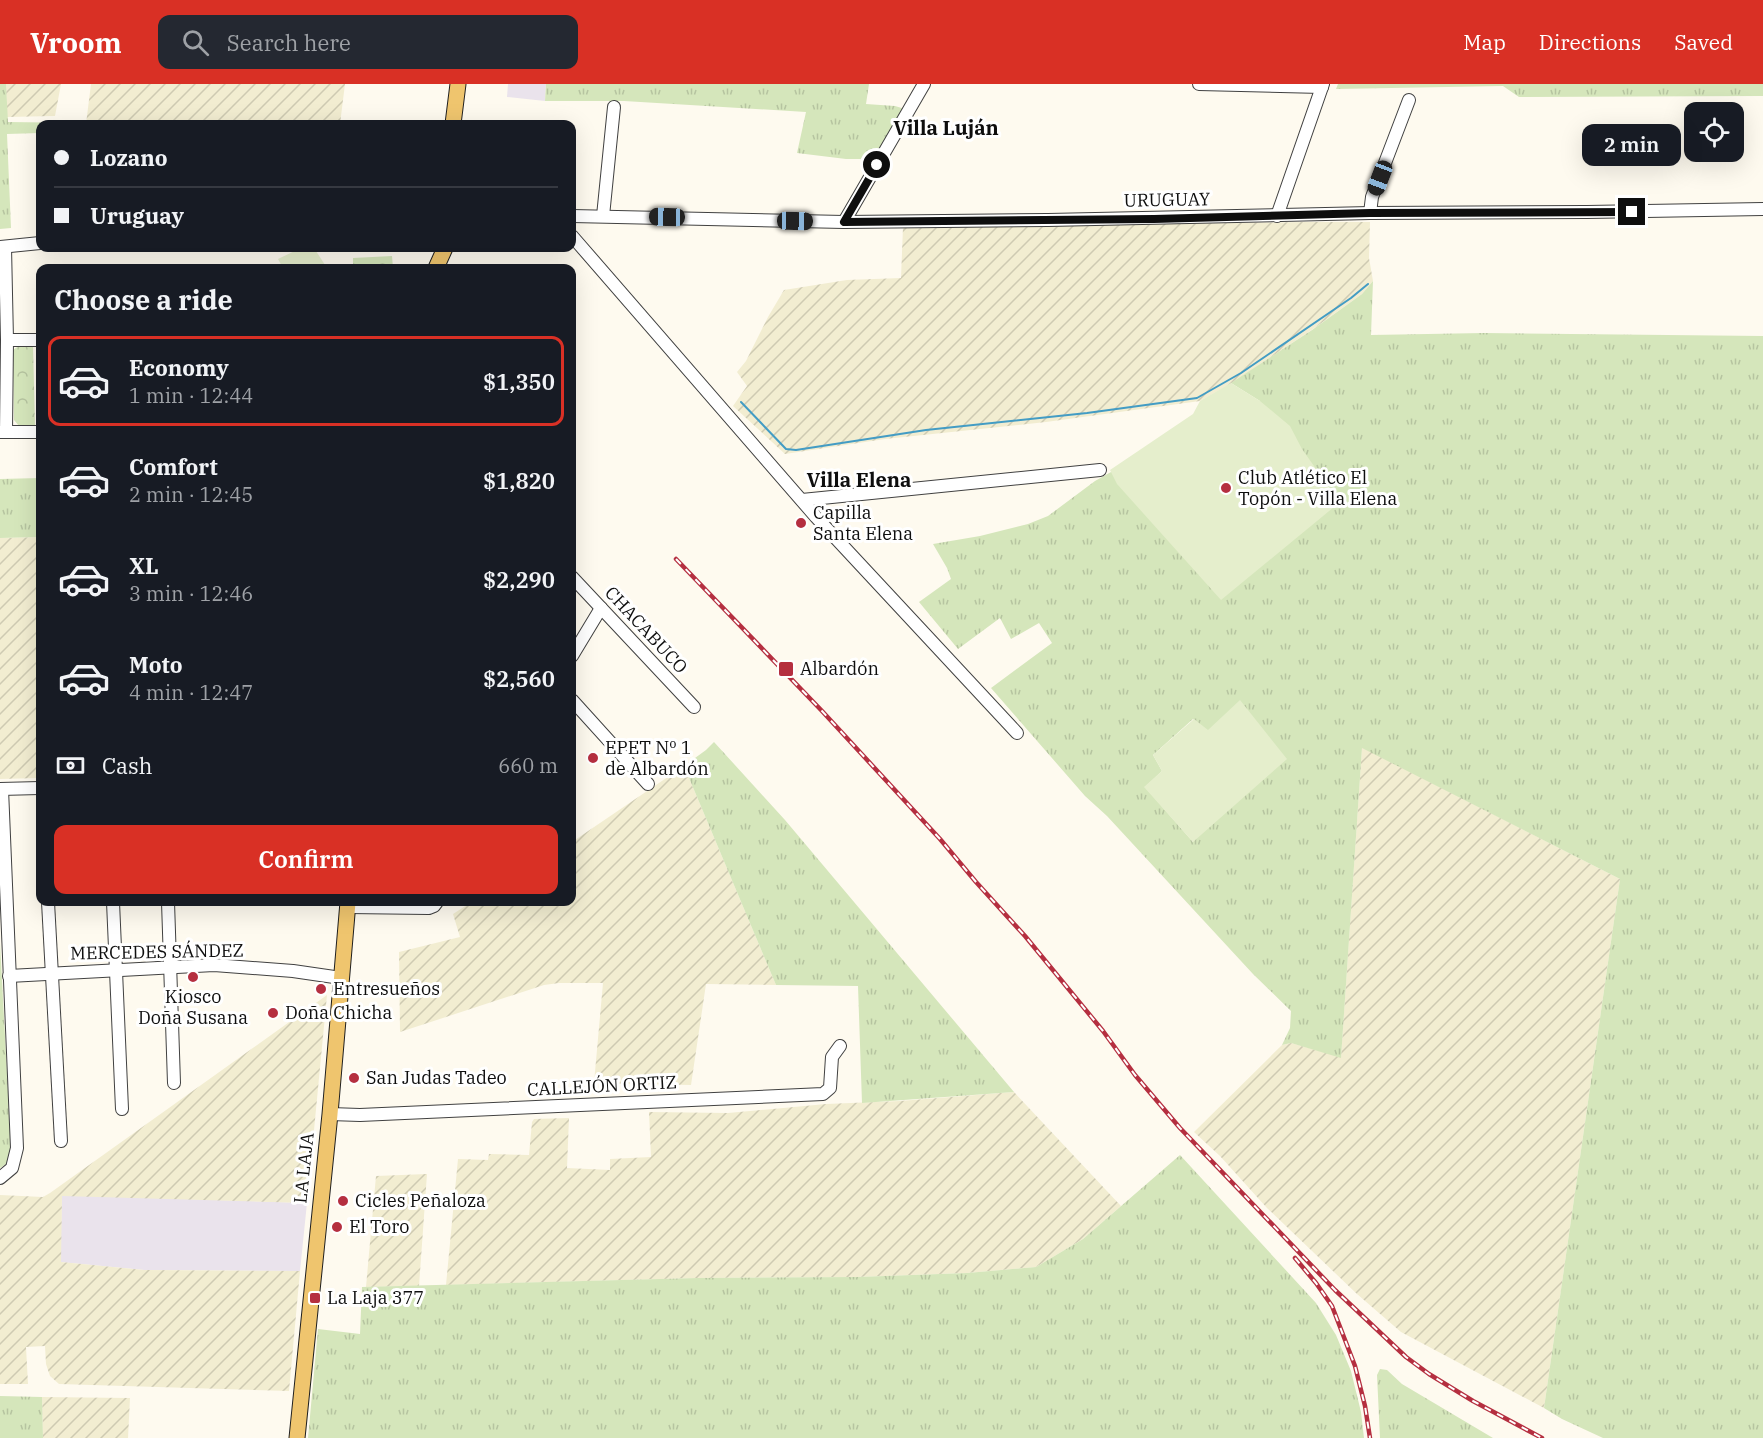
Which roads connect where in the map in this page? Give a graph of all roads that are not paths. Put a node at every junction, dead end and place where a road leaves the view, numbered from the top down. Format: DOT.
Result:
graph roads {
  1 [pos="458,84"];
  2 [pos="924,84"];
  3 [pos="1199,84"];
  4 [pos="1323,86"];
  5 [pos="1409,100"];
  6 [pos="614,107"];
  7 [pos="454,120"];
  8 [pos="1763,209"];
  9 [pos="1370,213"];
  10 [pos="576,216"];
  11 [pos="603,216"];
  12 [pos="1277,216"];
  13 [pos="844,222"];
  14 [pos="576,241"];
  15 [pos="36,243"];
  16 [pos="2,247"];
  17 [pos="7,340"];
  18 [pos="36,340"];
  19 [pos="3,432"];
  20 [pos="36,432"];
  21 [pos="1100,470"];
  22 [pos="802,500"];
  23 [pos="576,581"];
  24 [pos="601,608"];
  25 [pos="576,649"];
  26 [pos="576,704"];
  27 [pos="693,707"];
  28 [pos="1017,734"];
  29 [pos="648,784"];
  30 [pos="36,788"];
  31 [pos="1,789"];
  32 [pos="48,906"];
  33 [pos="113,906"];
  34 [pos="168,906"];
  35 [pos="348,906"];
  36 [pos="171,966"];
  37 [pos="117,969"];
  38 [pos="51,973"];
  39 [pos="9,976"];
  40 [pos="341,978"];
  41 [pos="840,1046"];
  42 [pos="174,1083"];
  43 [pos="122,1109"];
  44 [pos="330,1114"];
  45 [pos="61,1141"];
  46 [pos="0,1178"];
  47 [pos="297,1438"];
  1 -- 7 [label="main road"];
  2 -- 13 [label="street"];
  3 -- 4 [label="street"];
  4 -- 12 [label="street"];
  5 -- 9 [label="street"];
  6 -- 11 [label="street"];
  8 -- 9 [label="street, URUGUAY"];
  9 -- 12 [label="street, URUGUAY"];
  10 -- 11 [label="street, URUGUAY"];
  11 -- 13 [label="street, URUGUAY"];
  12 -- 13 [label="street, URUGUAY"];
  14 -- 22 [label="street"];
  15 -- 16 [label="street"];
  16 -- 17 [label="street"];
  17 -- 18 [label="street"];
  17 -- 19 [label="street"];
  19 -- 20 [label="street"];
  21 -- 22 [label="street"];
  22 -- 28 [label="street"];
  23 -- 24 [label="street, CHACABUCO"];
  24 -- 25 [label="street"];
  24 -- 27 [label="street, CHACABUCO"];
  26 -- 29 [label="street"];
  30 -- 31 [label="street"];
  31 -- 39 [label="street"];
  32 -- 38 [label="street"];
  33 -- 37 [label="street"];
  34 -- 36 [label="street"];
  35 -- 40 [label="main road, LA LAJA"];
  36 -- 37 [label="street, MERCEDES SÁNDEZ"];
  36 -- 40 [label="street, MERCEDES SÁNDEZ"];
  36 -- 42 [label="street"];
  37 -- 38 [label="street, MERCEDES SÁNDEZ"];
  37 -- 43 [label="street"];
  38 -- 39 [label="street, MERCEDES SÁNDEZ"];
  38 -- 45 [label="street"];
  39 -- 46 [label="street"];
  40 -- 44 [label="main road, LA LAJA"];
  41 -- 44 [label="street, CALLEJÓN ORTIZ"];
  44 -- 47 [label="main road, LA LAJA"];
}
